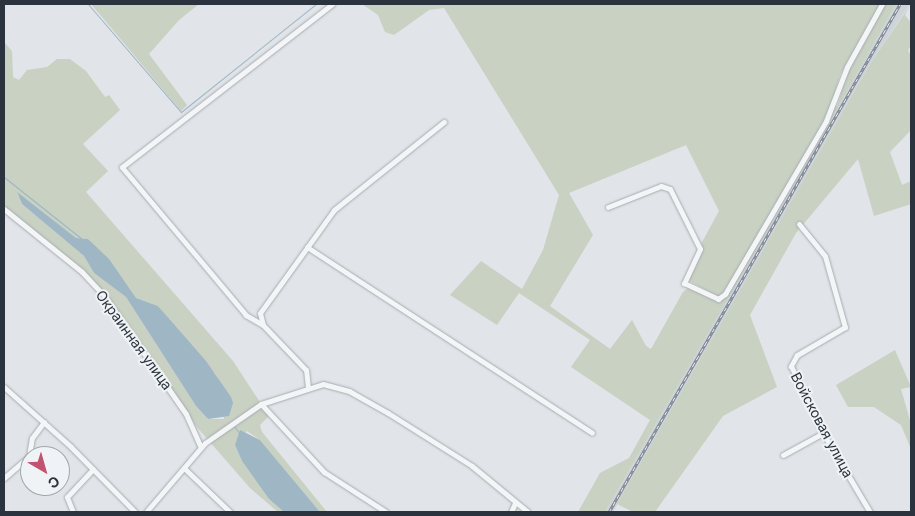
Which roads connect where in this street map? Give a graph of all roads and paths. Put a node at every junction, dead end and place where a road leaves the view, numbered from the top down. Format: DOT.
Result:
graph roads {
  1 [pos="332,4"];
  2 [pos="882,4"];
  3 [pos="444,122"];
  4 [pos="608,207"];
  5 [pos="4,209"];
  6 [pos="800,224"];
  7 [pos="307,247"];
  8 [pos="263,326"];
  9 [pos="4,387"];
  10 [pos="308,388"];
  11 [pos="261,404"];
  12 [pos="44,422"];
  13 [pos="592,433"];
  14 [pos="823,433"];
  15 [pos="201,447"];
  16 [pos="783,455"];
  17 [pos="184,468"];
  18 [pos="93,469"];
  19 [pos="4,478"];
  20 [pos="515,503"];
  21 [pos="73,512"];
  22 [pos="135,512"];
  23 [pos="146,512"];
  24 [pos="230,512"];
  25 [pos="386,512"];
  26 [pos="510,512"];
  27 [pos="528,512"];
  28 [pos="870,512"];
  1 -- 8 [label="street"];
  2 -- 4 [label="street"];
  3 -- 7 [label="street"];
  5 -- 15 [label="street, Окраинная улица"];
  6 -- 14 [label="street, Войсковая улица"];
  7 -- 8 [label="street"];
  7 -- 13 [label="street"];
  8 -- 10 [label="street"];
  9 -- 12 [label="street"];
  10 -- 11 [label="street"];
  10 -- 20 [label="street"];
  11 -- 15 [label="street"];
  11 -- 25 [label="street"];
  12 -- 18 [label="street"];
  12 -- 19 [label="street"];
  14 -- 16 [label="street"];
  14 -- 28 [label="street, Войсковая улица"];
  15 -- 17 [label="street"];
  17 -- 23 [label="street"];
  17 -- 24 [label="street"];
  18 -- 21 [label="street"];
  18 -- 22 [label="street"];
  20 -- 26 [label="street"];
  20 -- 27 [label="street"];
}
